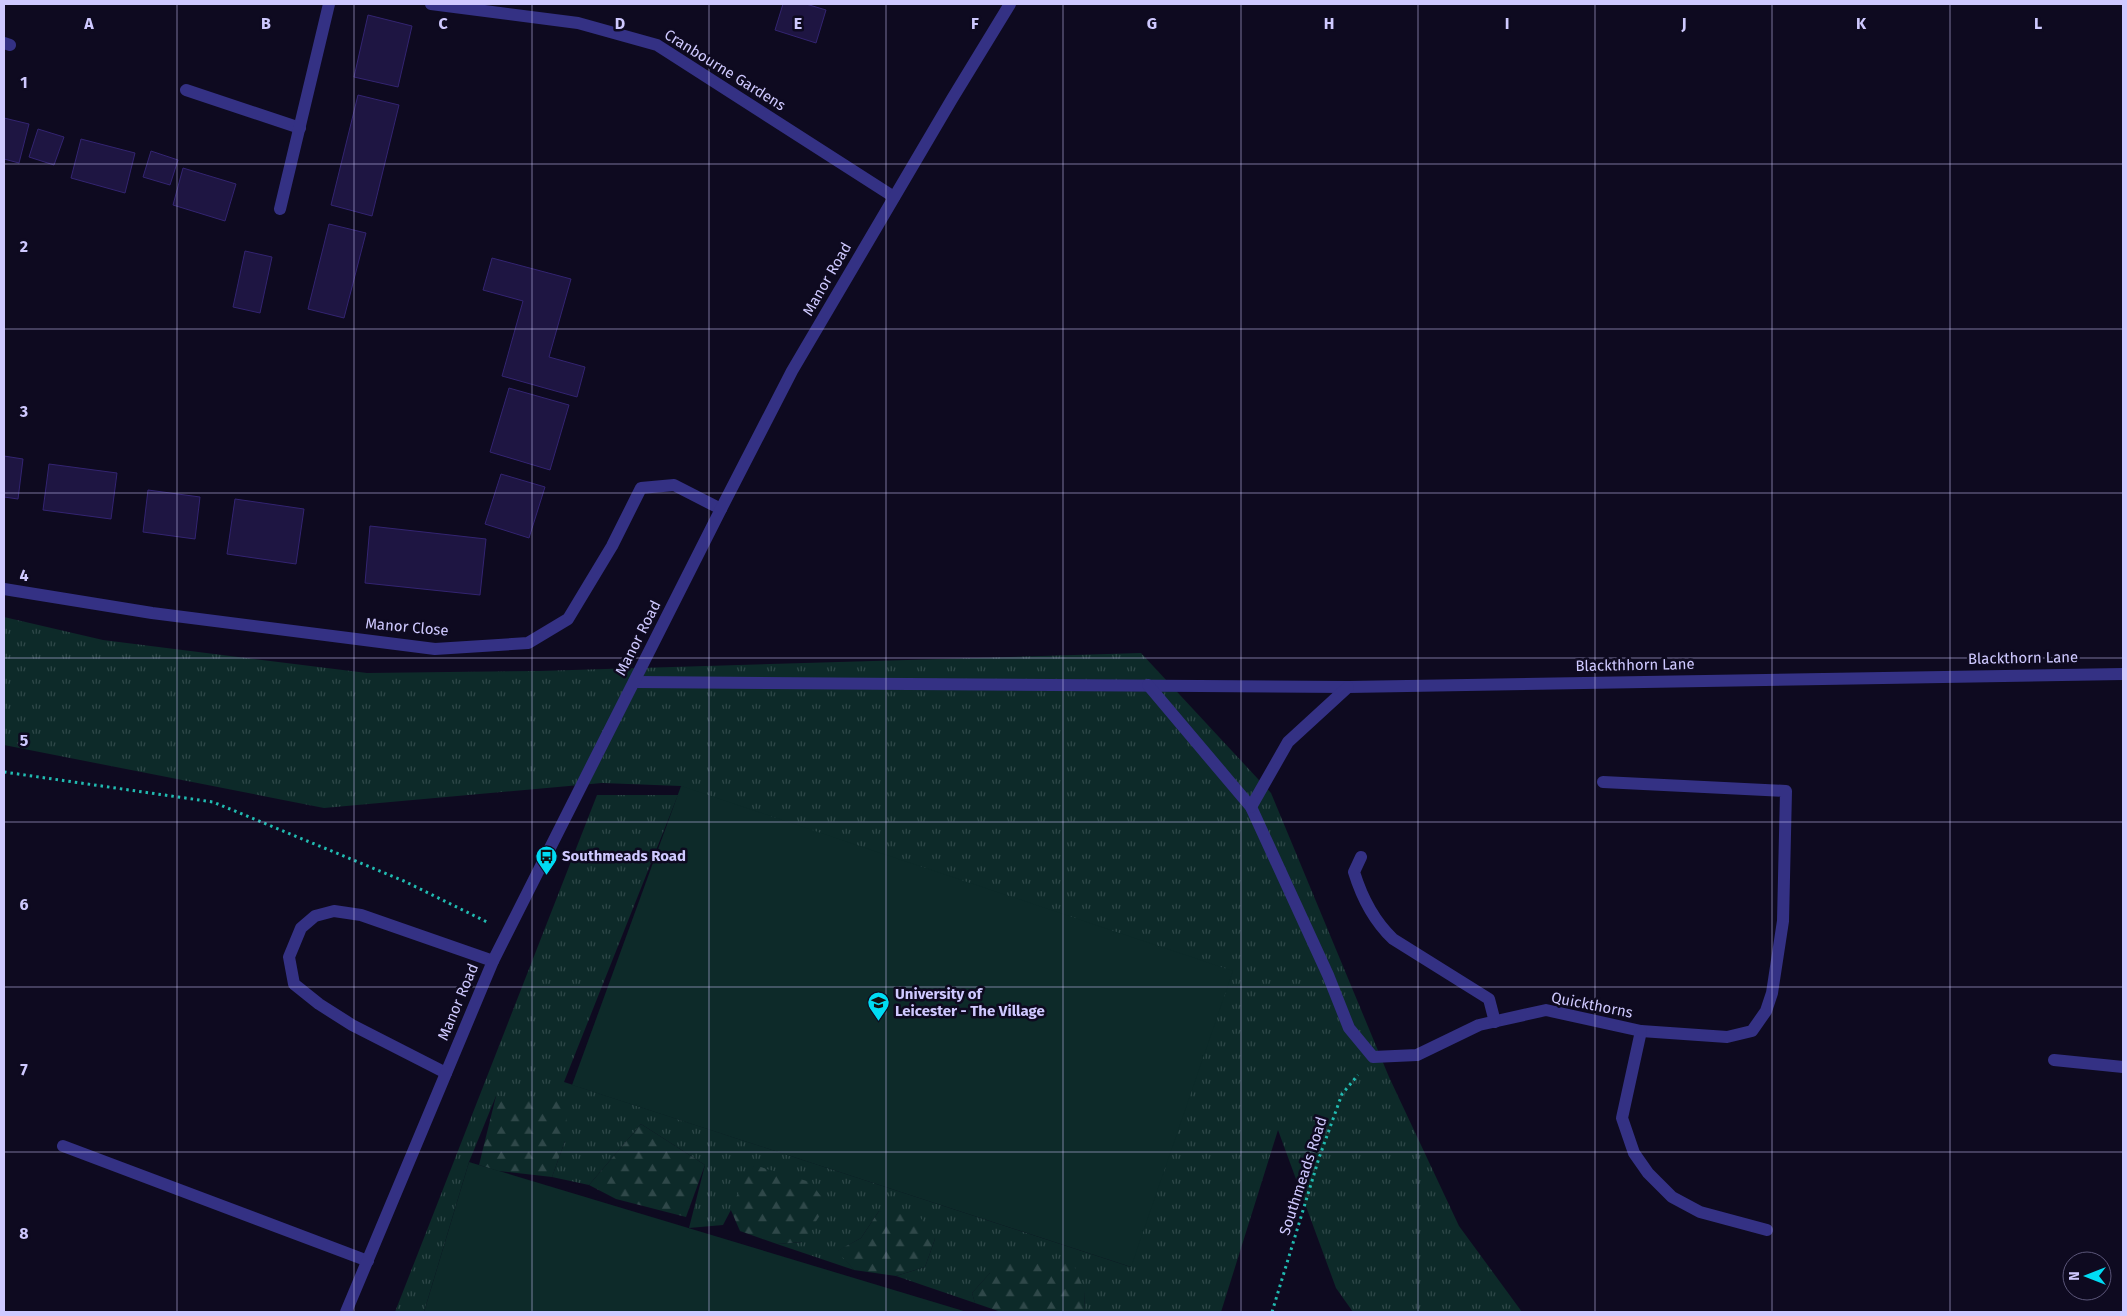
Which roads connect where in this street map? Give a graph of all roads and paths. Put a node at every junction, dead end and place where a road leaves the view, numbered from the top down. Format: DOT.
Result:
graph roads {
  1 [pos="329,4"];
  2 [pos="431,4"];
  3 [pos="1010,4"];
  4 [pos="186,90"];
  5 [pos="300,128"];
  6 [pos="894,197"];
  7 [pos="280,208"];
  8 [pos="722,510"];
  9 [pos="4,589"];
  10 [pos="2123,674"];
  11 [pos="1924,676"];
  12 [pos="634,682"];
  13 [pos="1148,685"];
  14 [pos="1348,687"];
  15 [pos="4,772"];
  16 [pos="1603,782"];
  17 [pos="1251,807"];
  18 [pos="1361,857"];
  19 [pos="508,932"];
  20 [pos="493,960"];
  21 [pos="1495,1022"];
  22 [pos="1641,1032"];
  23 [pos="1373,1057"];
  24 [pos="2054,1060"];
  25 [pos="2123,1067"];
  26 [pos="446,1073"];
  27 [pos="63,1146"];
  28 [pos="1767,1230"];
  29 [pos="368,1261"];
  30 [pos="346,1312"];
  31 [pos="1272,1312"];
  1 -- 5 [label="street"];
  2 -- 6 [label="street, Cranbourne Gardens"];
  3 -- 6 [label="street, Manor Road"];
  4 -- 5 [label="street"];
  5 -- 7 [label="street"];
  6 -- 8 [label="street, Manor Road"];
  8 -- 9 [label="street, Manor Close"];
  8 -- 12 [label="street, Manor Road"];
  10 -- 11 [label="street, Blackthorn Lane"];
  11 -- 14 [label="street, Blackthhorn Lane"];
  12 -- 13 [label="street, Blackthhorn Lane"];
  12 -- 19 [label="street, Manor Road"];
  13 -- 14 [label="street, Blackthhorn Lane"];
  13 -- 17 [label="street"];
  14 -- 17 [label="street"];
  15 -- 19 [label="path"];
  16 -- 22 [label="street, Quickthorns"];
  17 -- 23 [label="street"];
  18 -- 21 [label="street"];
  19 -- 20 [label="street, Manor Road"];
  20 -- 26 [label="street, Manor Road"];
  20 -- 26 [label="street"];
  21 -- 22 [label="street, Quickthorns"];
  21 -- 23 [label="street, Quickthorns"];
  22 -- 28 [label="street"];
  23 -- 31 [label="path, Southmeads Road"];
  24 -- 25 [label="street"];
  26 -- 29 [label="street, Manor Road"];
  27 -- 29 [label="street"];
  29 -- 30 [label="street, Manor Road"];
}
